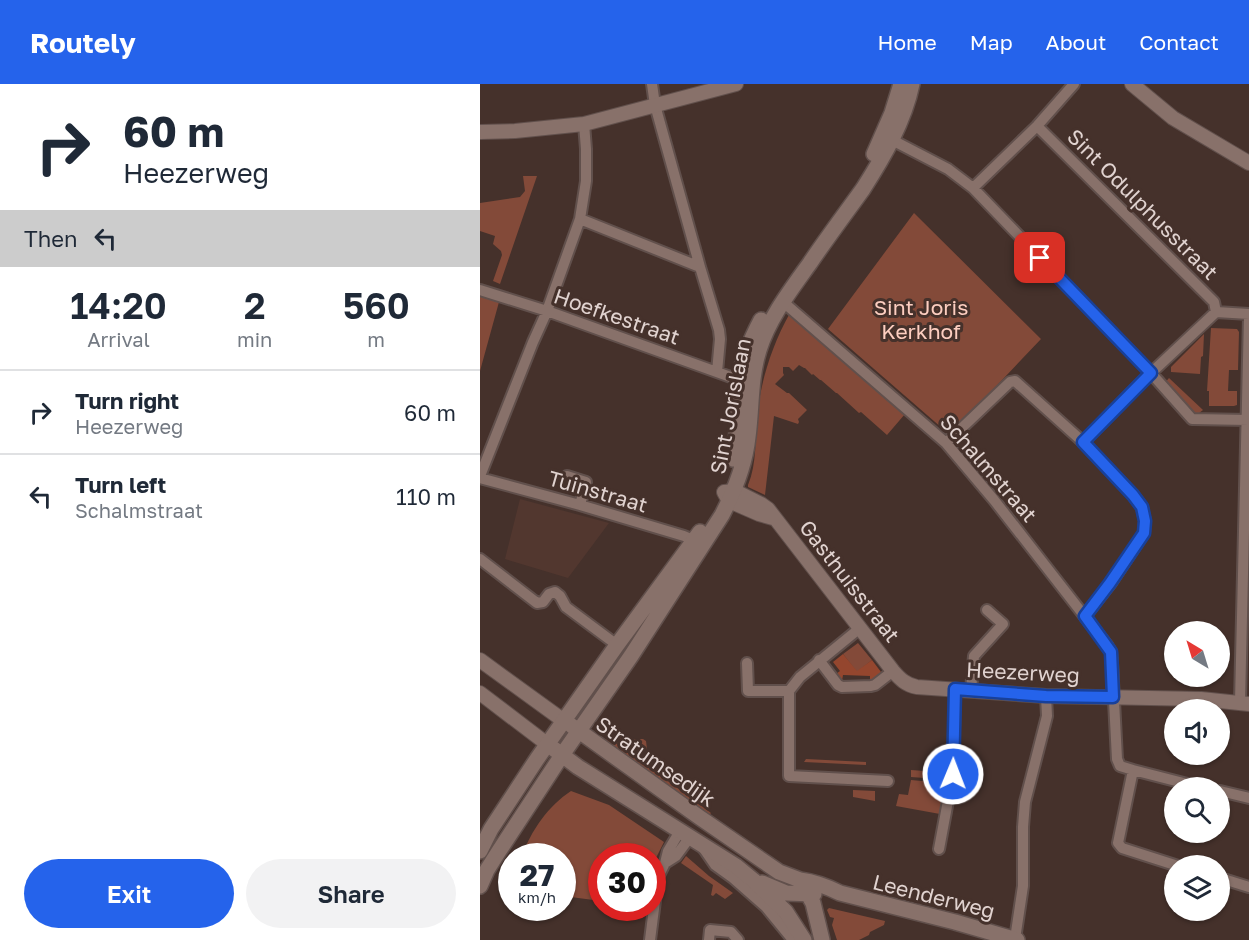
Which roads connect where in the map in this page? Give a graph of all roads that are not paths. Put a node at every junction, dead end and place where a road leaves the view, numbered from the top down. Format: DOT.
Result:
graph roads {
  1 [pos="652,84"];
  2 [pos="736,84"];
  3 [pos="901,84"];
  4 [pos="912,84"];
  5 [pos="1074,84"];
  6 [pos="1132,84"];
  7 [pos="655,105"];
  8 [pos="584,124"];
  9 [pos="1037,126"];
  10 [pos="480,132"];
  11 [pos="892,140"];
  12 [pos="1249,163"];
  13 [pos="973,188"];
  14 [pos="580,219"];
  15 [pos="700,267"];
  16 [pos="480,290"];
  17 [pos="782,301"];
  18 [pos="547,311"];
  19 [pos="1216,312"];
  20 [pos="1249,316"];
  21 [pos="717,372"];
  22 [pos="1151,373"];
  23 [pos="739,380"];
  24 [pos="1248,420"];
  25 [pos="1083,442"];
  26 [pos="946,443"];
  27 [pos="567,476"];
  28 [pos="480,477"];
  29 [pos="729,494"];
  30 [pos="580,505"];
  31 [pos="1247,522"];
  32 [pos="698,543"];
  33 [pos="480,559"];
  34 [pos="987,610"];
  35 [pos="1085,616"];
  36 [pos="1245,621"];
  37 [pos="860,628"];
  38 [pos="617,645"];
  39 [pos="480,660"];
  40 [pos="819,660"];
  41 [pos="747,663"];
  42 [pos="893,671"];
  43 [pos="955,689"];
  44 [pos="789,690"];
  45 [pos="971,690"];
  46 [pos="480,693"];
  47 [pos="1046,696"];
  48 [pos="1113,697"];
  49 [pos="1244,703"];
  50 [pos="564,721"];
  51 [pos="578,732"];
  52 [pos="547,744"];
  53 [pos="562,755"];
  54 [pos="1133,770"];
  55 [pos="1164,778"];
  56 [pos="888,781"];
  57 [pos="1230,793"];
  58 [pos="1249,798"];
  59 [pos="690,837"];
  60 [pos="939,849"];
  61 [pos="480,850"];
  62 [pos="1164,862"];
  63 [pos="753,880"];
  64 [pos="1230,881"];
  65 [pos="480,886"];
  66 [pos="804,887"];
  67 [pos="1249,887"];
  68 [pos="650,940"];
  69 [pos="709,940"];
  70 [pos="738,940"];
  71 [pos="793,940"];
  72 [pos="804,940"];
  73 [pos="822,940"];
  74 [pos="1016,940"];
  1 -- 7 [label="street"];
  2 -- 7 [label="street"];
  3 -- 23 [label="main road, Sint Jorislaan"];
  4 -- 11 [label="main road, Sint Jorislaan"];
  5 -- 9 [label="street"];
  6 -- 12 [label="street"];
  7 -- 8 [label="street"];
  7 -- 15 [label="street"];
  8 -- 10 [label="street"];
  8 -- 14 [label="street"];
  9 -- 13 [label="street"];
  9 -- 19 [label="street, Sint Odulphusstraat"];
  11 -- 13 [label="street"];
  11 -- 17 [label="main road, Sint Jorislaan"];
  13 -- 22 [label="street"];
  14 -- 15 [label="street"];
  14 -- 18 [label="street"];
  15 -- 21 [label="street"];
  16 -- 18 [label="street, Hoefkestraat"];
  17 -- 26 [label="street, Schalmstraat"];
  17 -- 29 [label="main road, Sint Jorislaan"];
  18 -- 21 [label="street, Hoefkestraat"];
  18 -- 28 [label="street"];
  19 -- 20 [label="street"];
  19 -- 22 [label="street"];
  20 -- 24 [label="street"];
  21 -- 23 [label="street, Hoefkestraat"];
  22 -- 24 [label="street"];
  22 -- 25 [label="street"];
  23 -- 29 [label="main road, Sint Jorislaan"];
  24 -- 31 [label="street"];
  25 -- 26 [label="street"];
  25 -- 35 [label="street"];
  26 -- 35 [label="street, Schalmstraat"];
  27 -- 30 [label="street"];
  28 -- 30 [label="street, Tuinstraat"];
  29 -- 32 [label="main road, Sint Jorislaan"];
  29 -- 37 [label="street, Gasthuisstraat"];
  30 -- 32 [label="street, Tuinstraat"];
  31 -- 36 [label="street"];
  32 -- 38 [label="main road, Sint Jorislaan"];
  32 -- 51 [label="main road, Sint Jorislaan"];
  33 -- 38 [label="street"];
  34 -- 45 [label="street"];
  35 -- 48 [label="street, Schalmstraat"];
  36 -- 49 [label="street"];
  37 -- 40 [label="street"];
  37 -- 42 [label="street, Gasthuisstraat"];
  38 -- 50 [label="main road, Sint Jorislaan"];
  39 -- 50 [label="street, Stratumsedijk"];
  40 -- 42 [label="street"];
  40 -- 44 [label="street"];
  41 -- 44 [label="street"];
  42 -- 43 [label="street, Heezerweg"];
  43 -- 45 [label="street, Heezerweg"];
  43 -- 60 [label="street"];
  44 -- 56 [label="street"];
  45 -- 47 [label="street, Heezerweg"];
  46 -- 52 [label="street, Stratumsedijk"];
  47 -- 48 [label="street, Heezerweg"];
  47 -- 74 [label="street"];
  48 -- 49 [label="street, Heezerweg"];
  48 -- 54 [label="street, Schalmstraat"];
  50 -- 51 [label="main road, Stratumsedijk"];
  50 -- 52 [label="main road, Sint Jorislaan"];
  51 -- 53 [label="main road, Sint Jorislaan"];
  51 -- 66 [label="main road, Stratumsedijk"];
  52 -- 53 [label="main road, Stratumsedijk"];
  52 -- 61 [label="main road, Sint Jorislaan"];
  53 -- 59 [label="main road, Stratumsedijk"];
  53 -- 65 [label="main road, Sint Jorislaan"];
  54 -- 55 [label="street"];
  54 -- 62 [label="street"];
  57 -- 58 [label="street"];
  59 -- 63 [label="main road, Stratumsedijk"];
  59 -- 68 [label="street"];
  59 -- 71 [label="street"];
  63 -- 66 [label="main road, Leenderweg"];
  63 -- 72 [label="main road"];
  64 -- 67 [label="street"];
  66 -- 73 [label="main road"];
  66 -- 74 [label="main road, Leenderweg"];
  69 -- 70 [label="street"];
}
